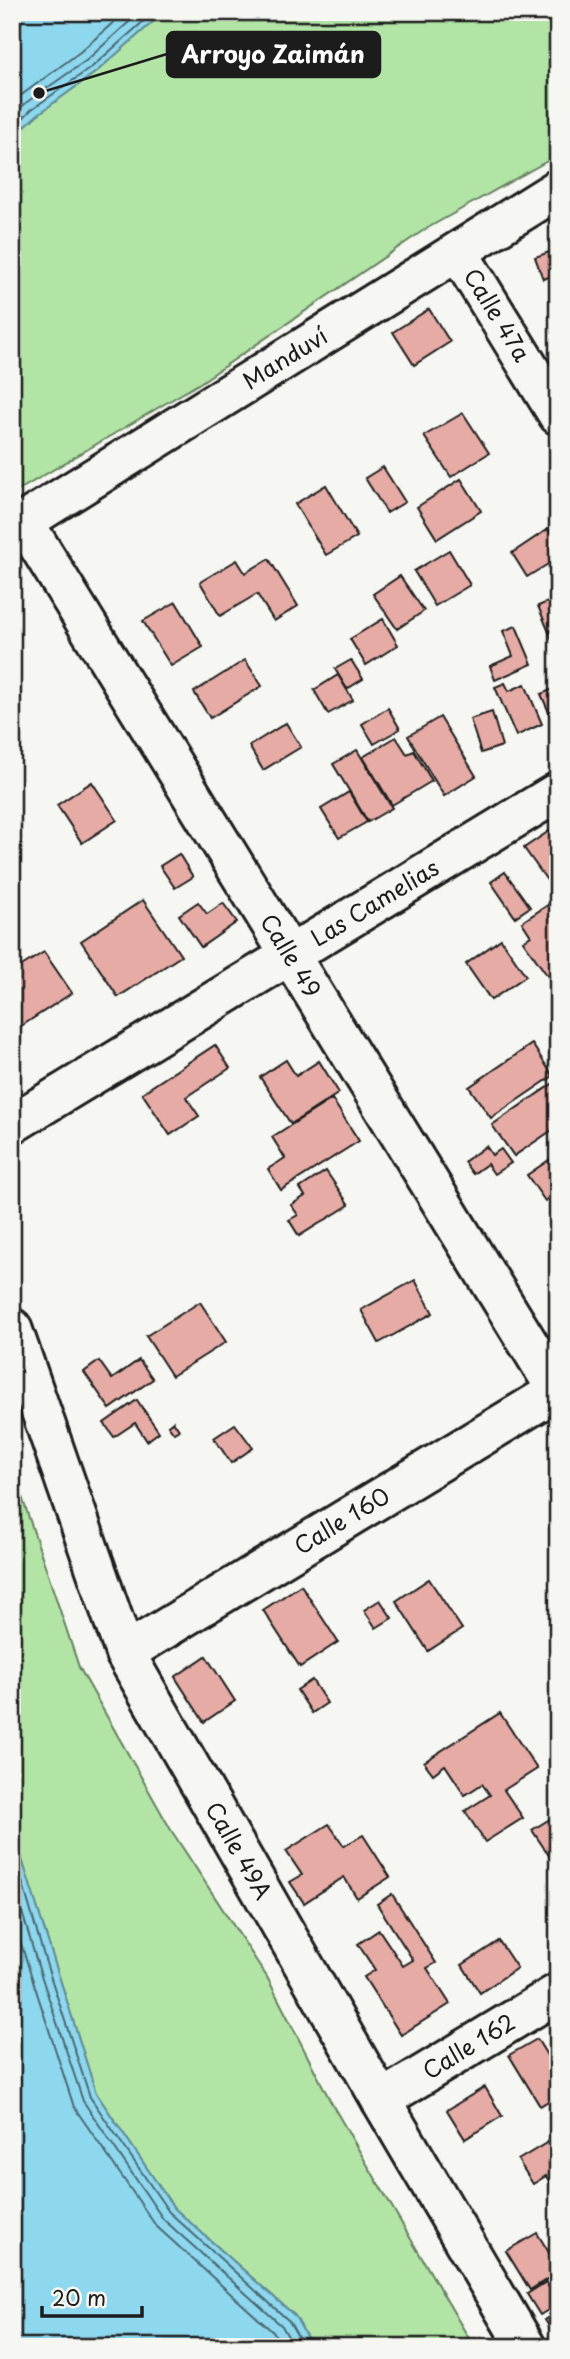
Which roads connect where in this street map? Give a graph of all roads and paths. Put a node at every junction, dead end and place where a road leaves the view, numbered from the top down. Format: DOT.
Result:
graph roads {
  1 [pos="558,189"];
  2 [pos="458,252"];
  3 [pos="558,415"];
  4 [pos="18,525"];
  5 [pos="558,792"];
  6 [pos="290,955"];
  7 [pos="12,1124"];
  8 [pos="12,1328"];
  9 [pos="558,1391"];
  10 [pos="125,1653"];
  11 [pos="558,1993"];
  12 [pos="381,2100"];
  13 [pos="526,2347"];
  1 -- 2 [label="street, Manduví"];
  2 -- 3 [label="street, Calle 47a"];
  2 -- 4 [label="street, Manduví"];
  4 -- 6 [label="street, Calle 49"];
  5 -- 6 [label="street, Las Camelias"];
  6 -- 7 [label="street, Las Camelias"];
  6 -- 9 [label="street, Calle 49"];
  8 -- 10 [label="street, Calle 49A"];
  9 -- 10 [label="street, Calle 160"];
  10 -- 12 [label="street, Calle 49A"];
  11 -- 12 [label="street, Calle 162"];
  12 -- 13 [label="street, Calle 49A"];
}
